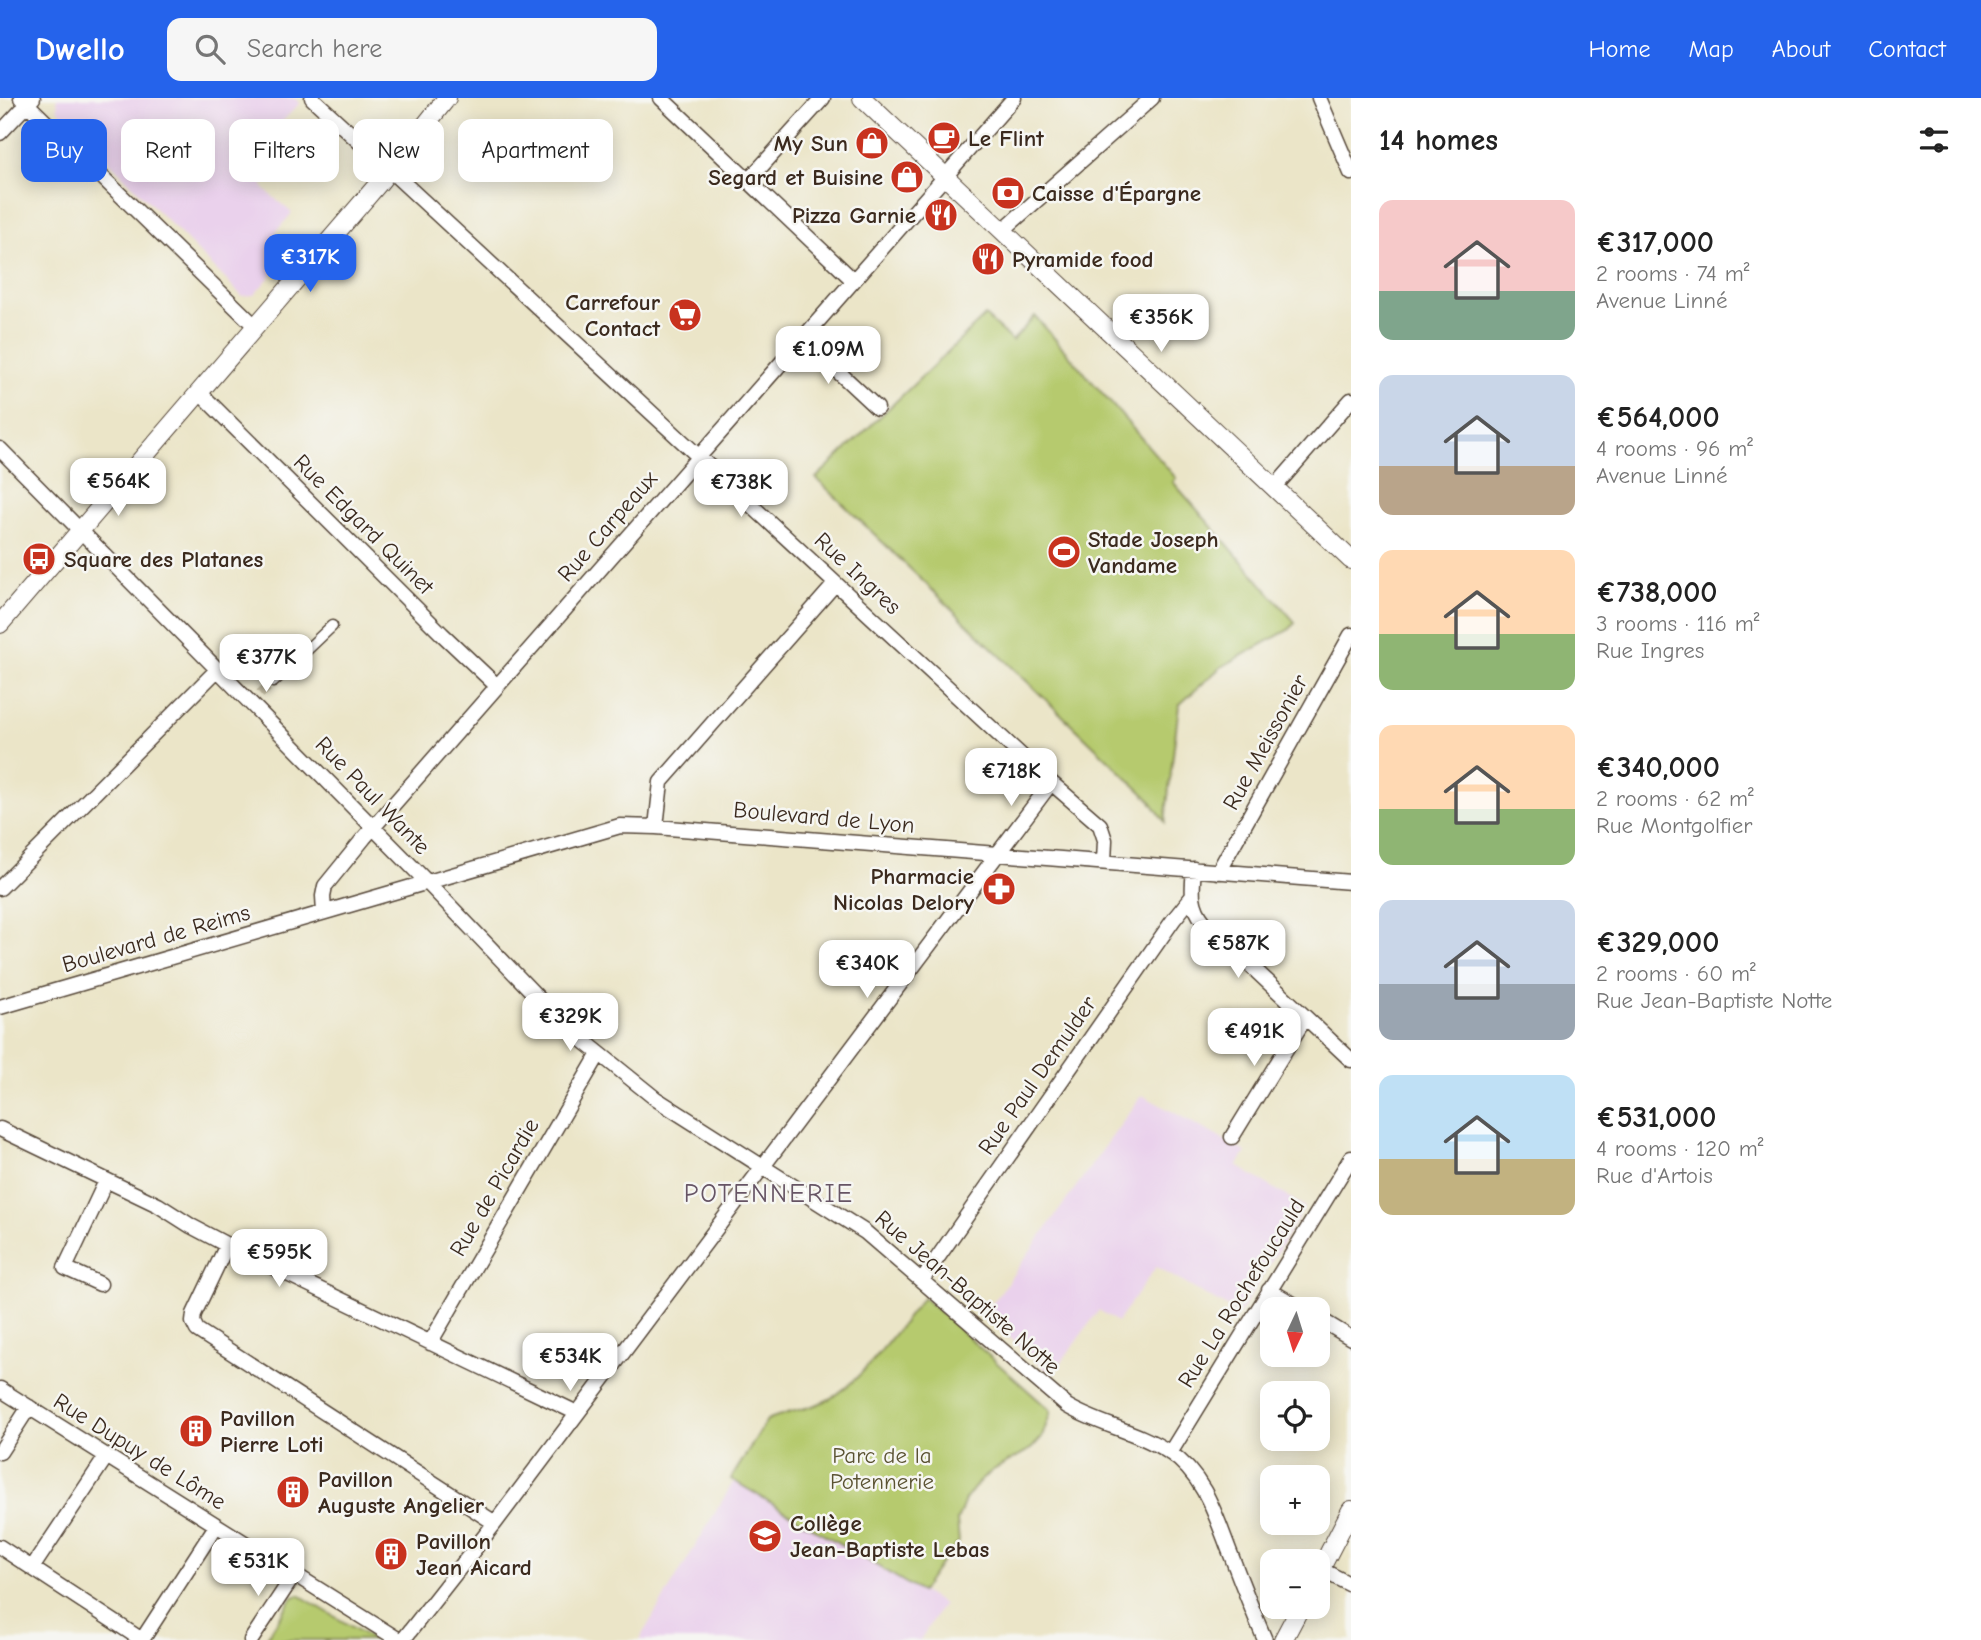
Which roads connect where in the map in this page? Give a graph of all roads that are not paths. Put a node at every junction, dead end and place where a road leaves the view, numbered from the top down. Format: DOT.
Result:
graph roads {
  1 [pos="312,98"];
  2 [pos="447,98"];
  3 [pos="823,98"];
  4 [pos="862,98"];
  5 [pos="1014,98"];
  6 [pos="1152,98"];
  7 [pos="1319,98"];
  8 [pos="664,99"];
  9 [pos="27,100"];
  10 [pos="430,119"];
  11 [pos="0,133"];
  12 [pos="353,136"];
  13 [pos="1351,173"];
  14 [pos="944,176"];
  15 [pos="748,181"];
  16 [pos="380,182"];
  17 [pos="403,182"];
  18 [pos="1002,231"];
  19 [pos="853,280"];
  20 [pos="256,327"];
  21 [pos="802,338"];
  22 [pos="200,393"];
  23 [pos="1351,400"];
  24 [pos="877,408"];
  25 [pos="0,449"];
  26 [pos="699,456"];
  27 [pos="1275,488"];
  28 [pos="82,530"];
  29 [pos="1351,560"];
  30 [pos="835,583"];
  31 [pos="0,624"];
  32 [pos="332,626"];
  33 [pos="1351,635"];
  34 [pos="218,669"];
  35 [pos="273,682"];
  36 [pos="497,686"];
  37 [pos="1051,783"];
  38 [pos="656,827"];
  39 [pos="373,828"];
  40 [pos="999,854"];
  41 [pos="1104,862"];
  42 [pos="1194,869"];
  43 [pos="1218,872"];
  44 [pos="1350,878"];
  45 [pos="426,881"];
  46 [pos="0,888"];
  47 [pos="1191,898"];
  48 [pos="324,912"];
  49 [pos="0,1007"];
  50 [pos="1305,1018"];
  51 [pos="599,1054"];
  52 [pos="1351,1060"];
  53 [pos="0,1129"];
  54 [pos="1232,1137"];
  55 [pos="1351,1158"];
  56 [pos="763,1167"];
  57 [pos="106,1181"];
  58 [pos="227,1244"];
  59 [pos="922,1280"];
  60 [pos="100,1284"];
  61 [pos="1269,1290"];
  62 [pos="1281,1297"];
  63 [pos="1330,1325"];
  64 [pos="1351,1338"];
  65 [pos="430,1343"];
  66 [pos="0,1389"];
  67 [pos="29,1407"];
  68 [pos="577,1413"];
  69 [pos="0,1452"];
  70 [pos="1170,1452"];
  71 [pos="106,1457"];
  72 [pos="1351,1510"];
  73 [pos="495,1522"];
  74 [pos="216,1526"];
  75 [pos="0,1547"];
  76 [pos="1330,1551"];
  77 [pos="32,1568"];
  78 [pos="294,1575"];
  79 [pos="1330,1576"];
  80 [pos="1351,1585"];
  81 [pos="1294,1619"];
  82 [pos="142,1640"];
  83 [pos="251,1640"];
  84 [pos="401,1640"];
  85 [pos="1265,1640"];
  86 [pos="1283,1640"];
  1 -- 12 [label="street, Rue Ingres"];
  2 -- 10 [label="street"];
  3 -- 15 [label="street"];
  4 -- 14 [label="street"];
  5 -- 14 [label="street, Rue Carpeaux"];
  6 -- 18 [label="street"];
  7 -- 13 [label="street"];
  8 -- 15 [label="street"];
  9 -- 11 [label="street"];
  9 -- 20 [label="street"];
  14 -- 18 [label="street"];
  14 -- 19 [label="street, Rue Carpeaux"];
  15 -- 19 [label="street"];
  16 -- 20 [label="street"];
  17 -- 26 [label="street, Rue Ingres"];
  18 -- 27 [label="street"];
  19 -- 21 [label="street, Rue Carpeaux"];
  20 -- 22 [label="street"];
  21 -- 24 [label="street"];
  21 -- 26 [label="street, Rue Carpeaux"];
  22 -- 28 [label="street"];
  22 -- 36 [label="street, Rue Edgard Quinet"];
  23 -- 27 [label="street"];
  25 -- 28 [label="street, Rue Paul Wante"];
  26 -- 30 [label="street, Rue Ingres"];
  26 -- 36 [label="street, Rue Carpeaux"];
  27 -- 29 [label="street"];
  28 -- 31 [label="street"];
  28 -- 34 [label="street, Rue Paul Wante"];
  30 -- 37 [label="street, Rue Ingres"];
  30 -- 38 [label="street"];
  32 -- 35 [label="street"];
  33 -- 43 [label="street, Rue Meissonier"];
  34 -- 39 [label="street, Rue Paul Wante"];
  34 -- 46 [label="street"];
  36 -- 39 [label="street, Rue Carpeaux"];
  37 -- 40 [label="street"];
  37 -- 41 [label="street, Rue Ingres"];
  38 -- 40 [label="street, Boulevard de Lyon"];
  38 -- 45 [label="street, Boulevard de Lyon"];
  39 -- 45 [label="street, Rue Paul Wante"];
  39 -- 48 [label="street"];
  40 -- 41 [label="street, Boulevard de Lyon"];
  40 -- 56 [label="street"];
  41 -- 42 [label="street, Boulevard de Lyon"];
  42 -- 43 [label="street, Boulevard de Lyon"];
  42 -- 47 [label="street"];
  43 -- 44 [label="street, Boulevard de Lyon"];
  45 -- 48 [label="street, Boulevard de Reims"];
  45 -- 51 [label="street, Rue Jean-Baptiste Notte"];
  47 -- 50 [label="street"];
  47 -- 59 [label="street, Rue Paul Demulder"];
  48 -- 49 [label="street, Boulevard de Reims"];
  50 -- 52 [label="street"];
  50 -- 54 [label="street"];
  51 -- 56 [label="street, Rue Jean-Baptiste Notte"];
  51 -- 65 [label="street, Rue de Picardie"];
  53 -- 57 [label="street"];
  55 -- 61 [label="street, Rue La Rochefoucauld"];
  56 -- 59 [label="street, Rue Jean-Baptiste Notte"];
  56 -- 68 [label="street"];
  57 -- 58 [label="street"];
  57 -- 60 [label="street"];
  58 -- 65 [label="street"];
  58 -- 73 [label="street"];
  59 -- 70 [label="street, Rue Jean-Baptiste Notte"];
  61 -- 62 [label="street"];
  61 -- 70 [label="street, Rue La Rochefoucauld"];
  63 -- 64 [label="street"];
  65 -- 68 [label="street"];
  66 -- 67 [label="street, Rue Dupuy de Lôme"];
  67 -- 69 [label="street"];
  67 -- 71 [label="street, Rue Dupuy de Lôme"];
  68 -- 73 [label="street"];
  70 -- 85 [label="street"];
  71 -- 74 [label="street, Rue Dupuy de Lôme"];
  71 -- 77 [label="street"];
  72 -- 76 [label="street"];
  73 -- 84 [label="street"];
  74 -- 78 [label="street, Rue Dupuy de Lôme"];
  74 -- 82 [label="street"];
  75 -- 77 [label="street"];
  77 -- 82 [label="street"];
  78 -- 83 [label="street"];
  78 -- 84 [label="street, Rue Dupuy de Lôme"];
  79 -- 80 [label="street"];
  81 -- 86 [label="street"];
}
